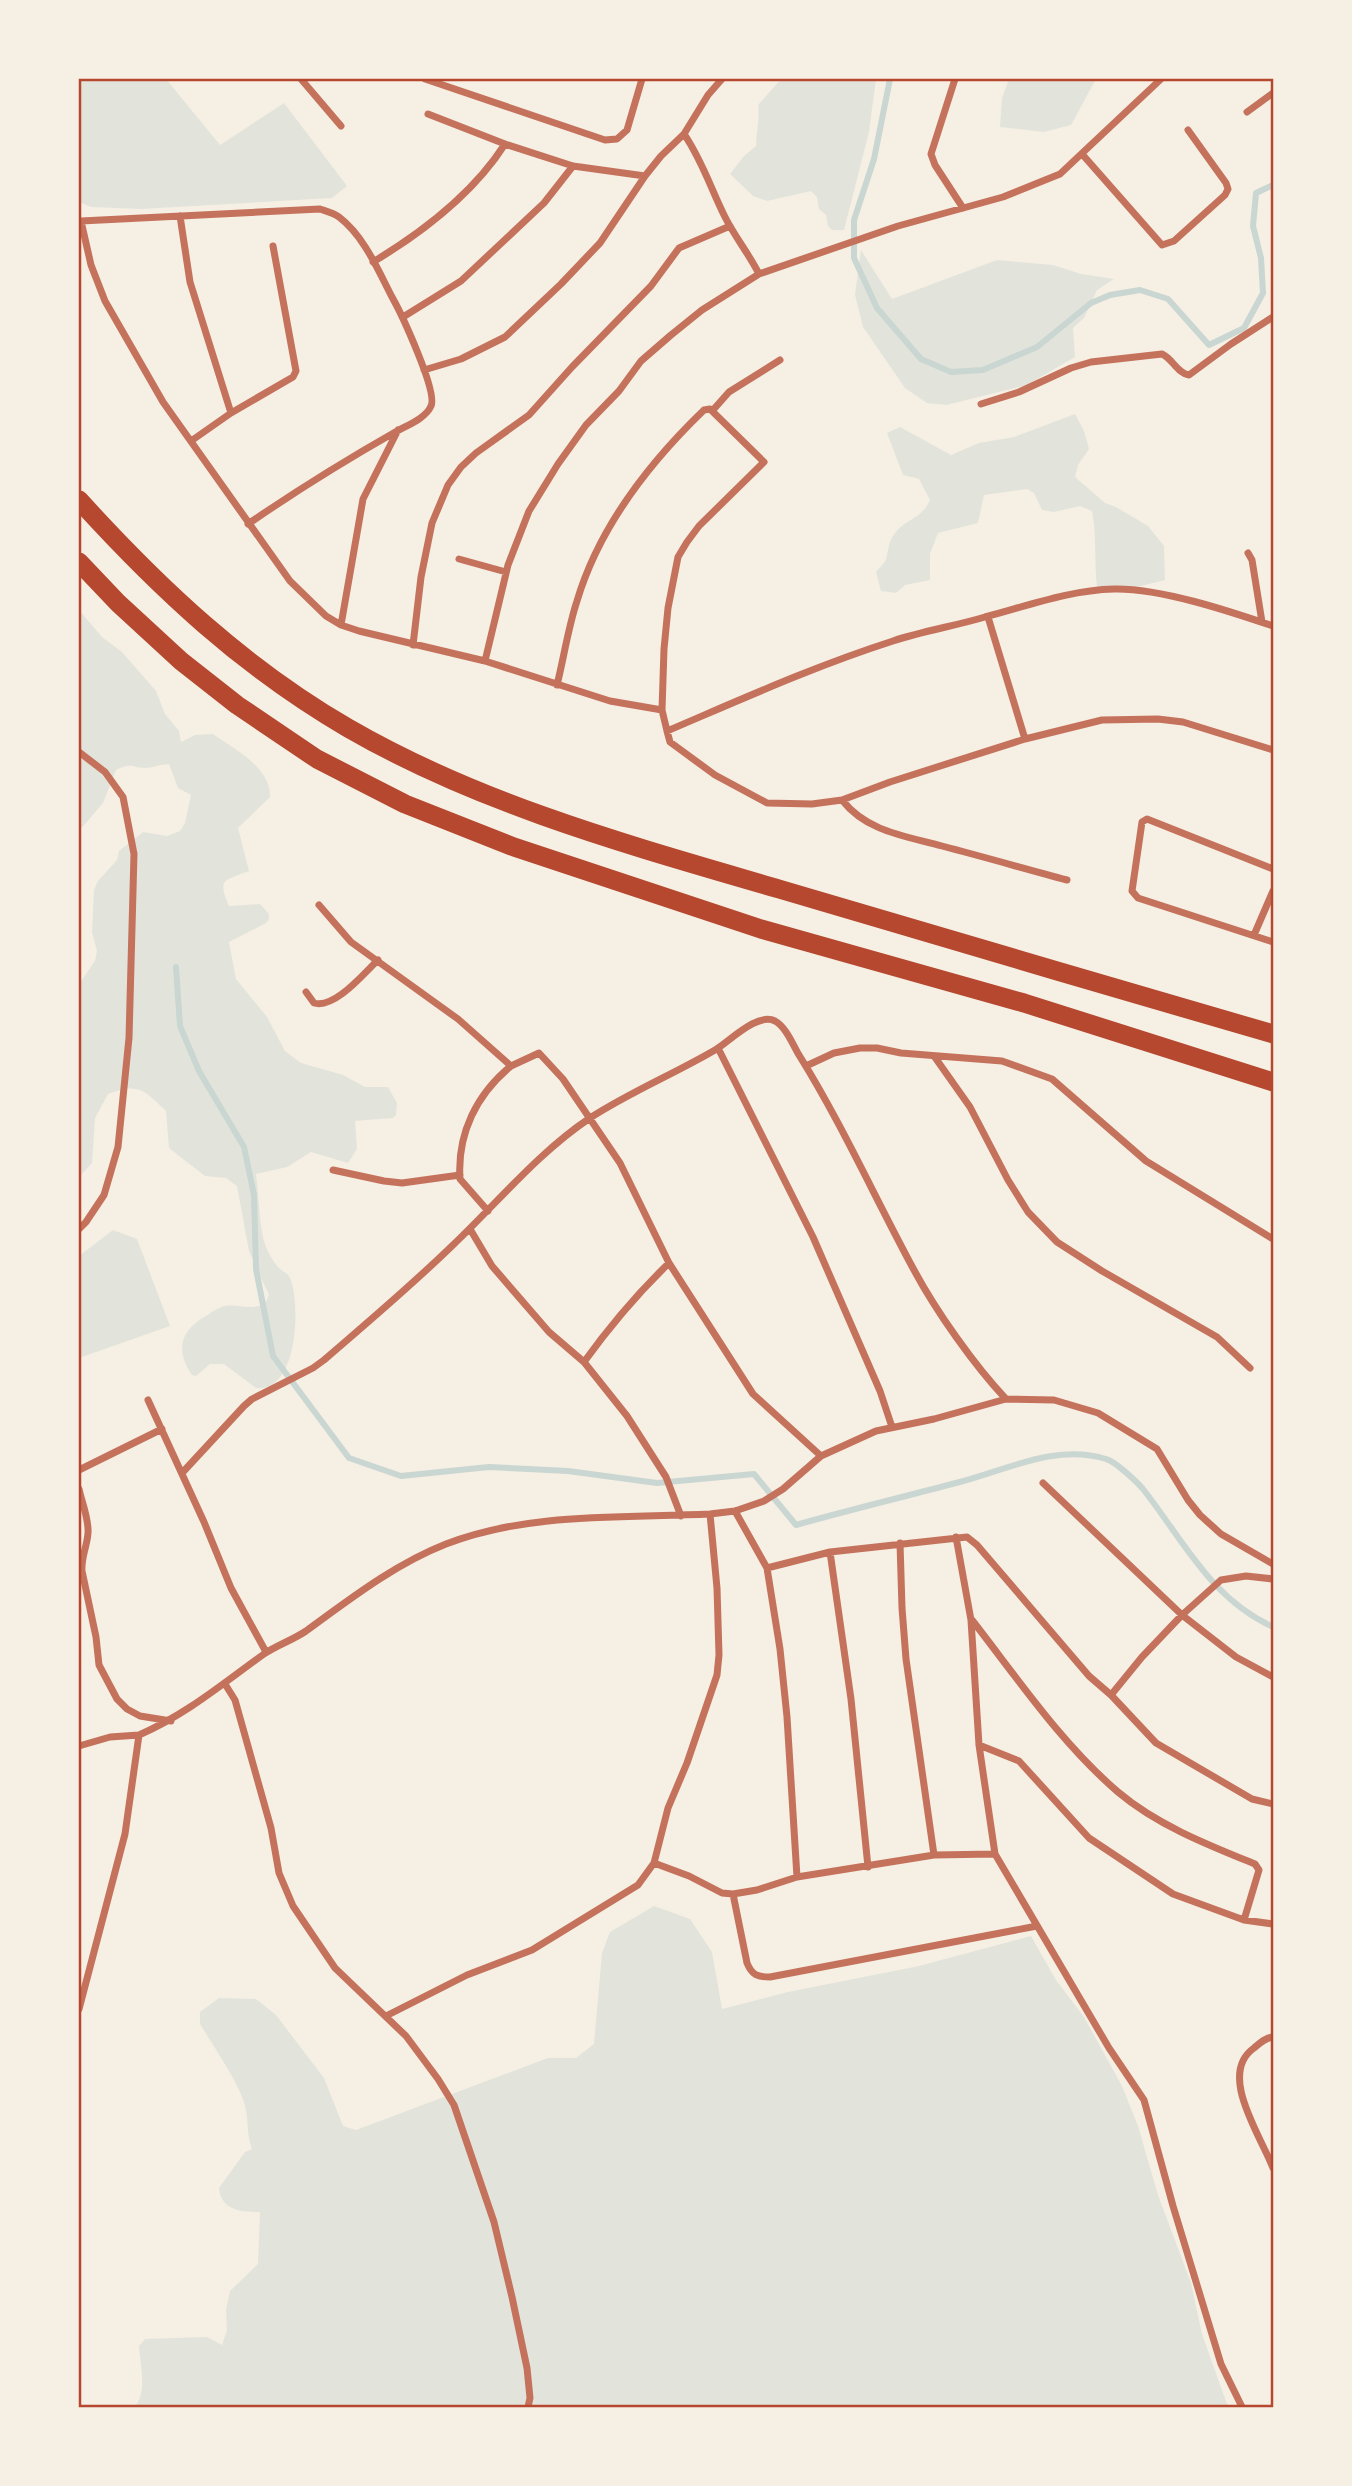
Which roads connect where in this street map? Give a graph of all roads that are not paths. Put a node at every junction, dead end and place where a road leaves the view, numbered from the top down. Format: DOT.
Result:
graph roads {
  1 [pos="301,79"];
  2 [pos="425,79"];
  3 [pos="642,79"];
  4 [pos="722,79"];
  5 [pos="955,79"];
  6 [pos="1161,79"];
  7 [pos="1273,93"];
  8 [pos="1247,112"];
  9 [pos="428,114"];
  10 [pos="341,126"];
  11 [pos="1188,130"];
  12 [pos="684,134"];
  13 [pos="505,144"];
  14 [pos="1082,154"];
  15 [pos="573,166"];
  16 [pos="645,176"];
  17 [pos="963,208"];
  18 [pos="180,216"];
  19 [pos="80,221"];
  20 [pos="730,226"];
  21 [pos="272,246"];
  22 [pos="373,261"];
  23 [pos="759,274"];
  24 [pos="403,317"];
  25 [pos="1273,317"];
  26 [pos="780,360"];
  27 [pos="424,370"];
  28 [pos="981,404"];
  29 [pos="713,410"];
  30 [pos="231,413"];
  31 [pos="398,430"];
  32 [pos="191,441"];
  33 [pos="79,500"];
  34 [pos="248,524"];
  35 [pos="1248,553"];
  36 [pos="459,559"];
  37 [pos="79,562"];
  38 [pos="506,572"];
  39 [pos="988,617"];
  40 [pos="1262,622"];
  41 [pos="341,625"];
  42 [pos="1273,626"];
  43 [pos="413,645"];
  44 [pos="485,661"];
  45 [pos="557,685"];
  46 [pos="662,710"];
  47 [pos="667,731"];
  48 [pos="1025,739"];
  49 [pos="1273,750"];
  50 [pos="79,752"];
  51 [pos="842,800"];
  52 [pos="1273,869"];
  53 [pos="1068,880"];
  54 [pos="1273,891"];
  55 [pos="319,905"];
  56 [pos="1254,935"];
  57 [pos="1273,942"];
  58 [pos="378,960"];
  59 [pos="306,992"];
  60 [pos="1273,1034"];
  61 [pos="718,1048"];
  62 [pos="934,1056"];
  63 [pos="511,1066"];
  64 [pos="806,1066"];
  65 [pos="1273,1082"];
  66 [pos="589,1119"];
  67 [pos="333,1170"];
  68 [pos="460,1175"];
  69 [pos="488,1211"];
  70 [pos="79,1229"];
  71 [pos="470,1229"];
  72 [pos="1273,1239"];
  73 [pos="669,1263"];
  74 [pos="584,1363"];
  75 [pos="1250,1368"];
  76 [pos="1006,1399"];
  77 [pos="148,1400"];
  78 [pos="892,1427"];
  79 [pos="162,1429"];
  80 [pos="821,1457"];
  81 [pos="79,1470"];
  82 [pos="182,1473"];
  83 [pos="1043,1483"];
  84 [pos="79,1489"];
  85 [pos="735,1511"];
  86 [pos="709,1514"];
  87 [pos="681,1516"];
  88 [pos="956,1537"];
  89 [pos="900,1543"];
  90 [pos="830,1552"];
  91 [pos="1273,1564"];
  92 [pos="767,1568"];
  93 [pos="1273,1579"];
  94 [pos="1182,1615"];
  95 [pos="971,1620"];
  96 [pos="266,1652"];
  97 [pos="1273,1677"];
  98 [pos="225,1684"];
  99 [pos="1111,1695"];
  100 [pos="171,1721"];
  101 [pos="139,1735"];
  102 [pos="979,1745"];
  103 [pos="79,1746"];
  104 [pos="1273,1804"];
  105 [pos="995,1854"];
  106 [pos="934,1856"];
  107 [pos="654,1863"];
  108 [pos="868,1867"];
  109 [pos="797,1877"];
  110 [pos="733,1894"];
  111 [pos="1244,1920"];
  112 [pos="1273,1924"];
  113 [pos="1037,1926"];
  114 [pos="79,2009"];
  115 [pos="387,2016"];
  116 [pos="1273,2037"];
  117 [pos="1273,2168"];
  118 [pos="527,2407"];
  119 [pos="1242,2407"];
  1 -- 10 [label="street"];
  2 -- 3 [label="street"];
  4 -- 12 [label="street"];
  5 -- 17 [label="street"];
  6 -- 14 [label="street"];
  7 -- 8 [label="street"];
  9 -- 13 [label="street"];
  11 -- 14 [label="street"];
  12 -- 16 [label="street"];
  12 -- 20 [label="street"];
  13 -- 15 [label="street"];
  13 -- 22 [label="street"];
  14 -- 17 [label="street"];
  15 -- 16 [label="street"];
  15 -- 24 [label="street"];
  16 -- 27 [label="street"];
  17 -- 23 [label="street"];
  18 -- 19 [label="street"];
  18 -- 22 [label="street"];
  18 -- 30 [label="street"];
  19 -- 32 [label="street"];
  20 -- 23 [label="street"];
  20 -- 43 [label="street"];
  21 -- 30 [label="street"];
  22 -- 24 [label="street"];
  23 -- 38 [label="street"];
  24 -- 27 [label="street"];
  25 -- 28 [label="street"];
  26 -- 29 [label="street"];
  27 -- 31 [label="street"];
  29 -- 45 [label="street"];
  29 -- 46 [label="street"];
  30 -- 32 [label="street"];
  31 -- 34 [label="street"];
  31 -- 41 [label="street"];
  32 -- 34 [label="street"];
  33 -- 60 [label="highway"];
  34 -- 41 [label="street"];
  35 -- 40 [label="street"];
  36 -- 38 [label="street"];
  37 -- 65 [label="highway"];
  38 -- 44 [label="street"];
  39 -- 40 [label="street"];
  39 -- 47 [label="street"];
  39 -- 48 [label="street"];
  40 -- 42 [label="street"];
  41 -- 43 [label="street"];
  43 -- 44 [label="street"];
  44 -- 45 [label="street"];
  45 -- 46 [label="street"];
  46 -- 47 [label="street"];
  47 -- 51 [label="street"];
  48 -- 49 [label="street"];
  48 -- 51 [label="street"];
  50 -- 70 [label="street"];
  51 -- 53 [label="street"];
  52 -- 56 [label="street"];
  54 -- 56 [label="street"];
  55 -- 58 [label="street"];
  56 -- 57 [label="street"];
  58 -- 59 [label="street"];
  58 -- 63 [label="street"];
  61 -- 64 [label="street"];
  61 -- 66 [label="street"];
  61 -- 78 [label="street"];
  62 -- 64 [label="street"];
  62 -- 72 [label="street"];
  62 -- 75 [label="street"];
  63 -- 66 [label="street"];
  63 -- 68 [label="street"];
  64 -- 76 [label="street"];
  66 -- 69 [label="street"];
  66 -- 73 [label="street"];
  67 -- 68 [label="street"];
  68 -- 69 [label="street"];
  69 -- 71 [label="street"];
  71 -- 74 [label="street"];
  71 -- 82 [label="street"];
  73 -- 74 [label="street"];
  73 -- 80 [label="street"];
  74 -- 87 [label="street"];
  76 -- 78 [label="street"];
  76 -- 91 [label="street"];
  77 -- 79 [label="street"];
  78 -- 80 [label="street"];
  79 -- 81 [label="street"];
  79 -- 82 [label="street"];
  80 -- 85 [label="street"];
  82 -- 96 [label="street"];
  83 -- 94 [label="street"];
  84 -- 100 [label="street"];
  85 -- 86 [label="street"];
  85 -- 92 [label="street"];
  86 -- 87 [label="street"];
  86 -- 107 [label="street"];
  87 -- 96 [label="street"];
  88 -- 89 [label="street"];
  88 -- 95 [label="street"];
  88 -- 99 [label="street"];
  89 -- 90 [label="street"];
  89 -- 106 [label="street"];
  90 -- 92 [label="street"];
  90 -- 108 [label="street"];
  92 -- 109 [label="street"];
  93 -- 94 [label="street"];
  94 -- 97 [label="street"];
  94 -- 99 [label="street"];
  95 -- 102 [label="street"];
  95 -- 111 [label="street"];
  96 -- 98 [label="street"];
  98 -- 100 [label="street"];
  98 -- 115 [label="street"];
  99 -- 104 [label="street"];
  100 -- 101 [label="street"];
  101 -- 103 [label="street"];
  101 -- 114 [label="street"];
  102 -- 105 [label="street"];
  102 -- 111 [label="street"];
  105 -- 106 [label="street"];
  105 -- 113 [label="street"];
  106 -- 108 [label="street"];
  107 -- 110 [label="street"];
  107 -- 115 [label="street"];
  108 -- 109 [label="street"];
  109 -- 110 [label="street"];
  110 -- 113 [label="street"];
  111 -- 112 [label="street"];
  113 -- 119 [label="street"];
  115 -- 118 [label="street"];
  116 -- 117 [label="street"];
}
